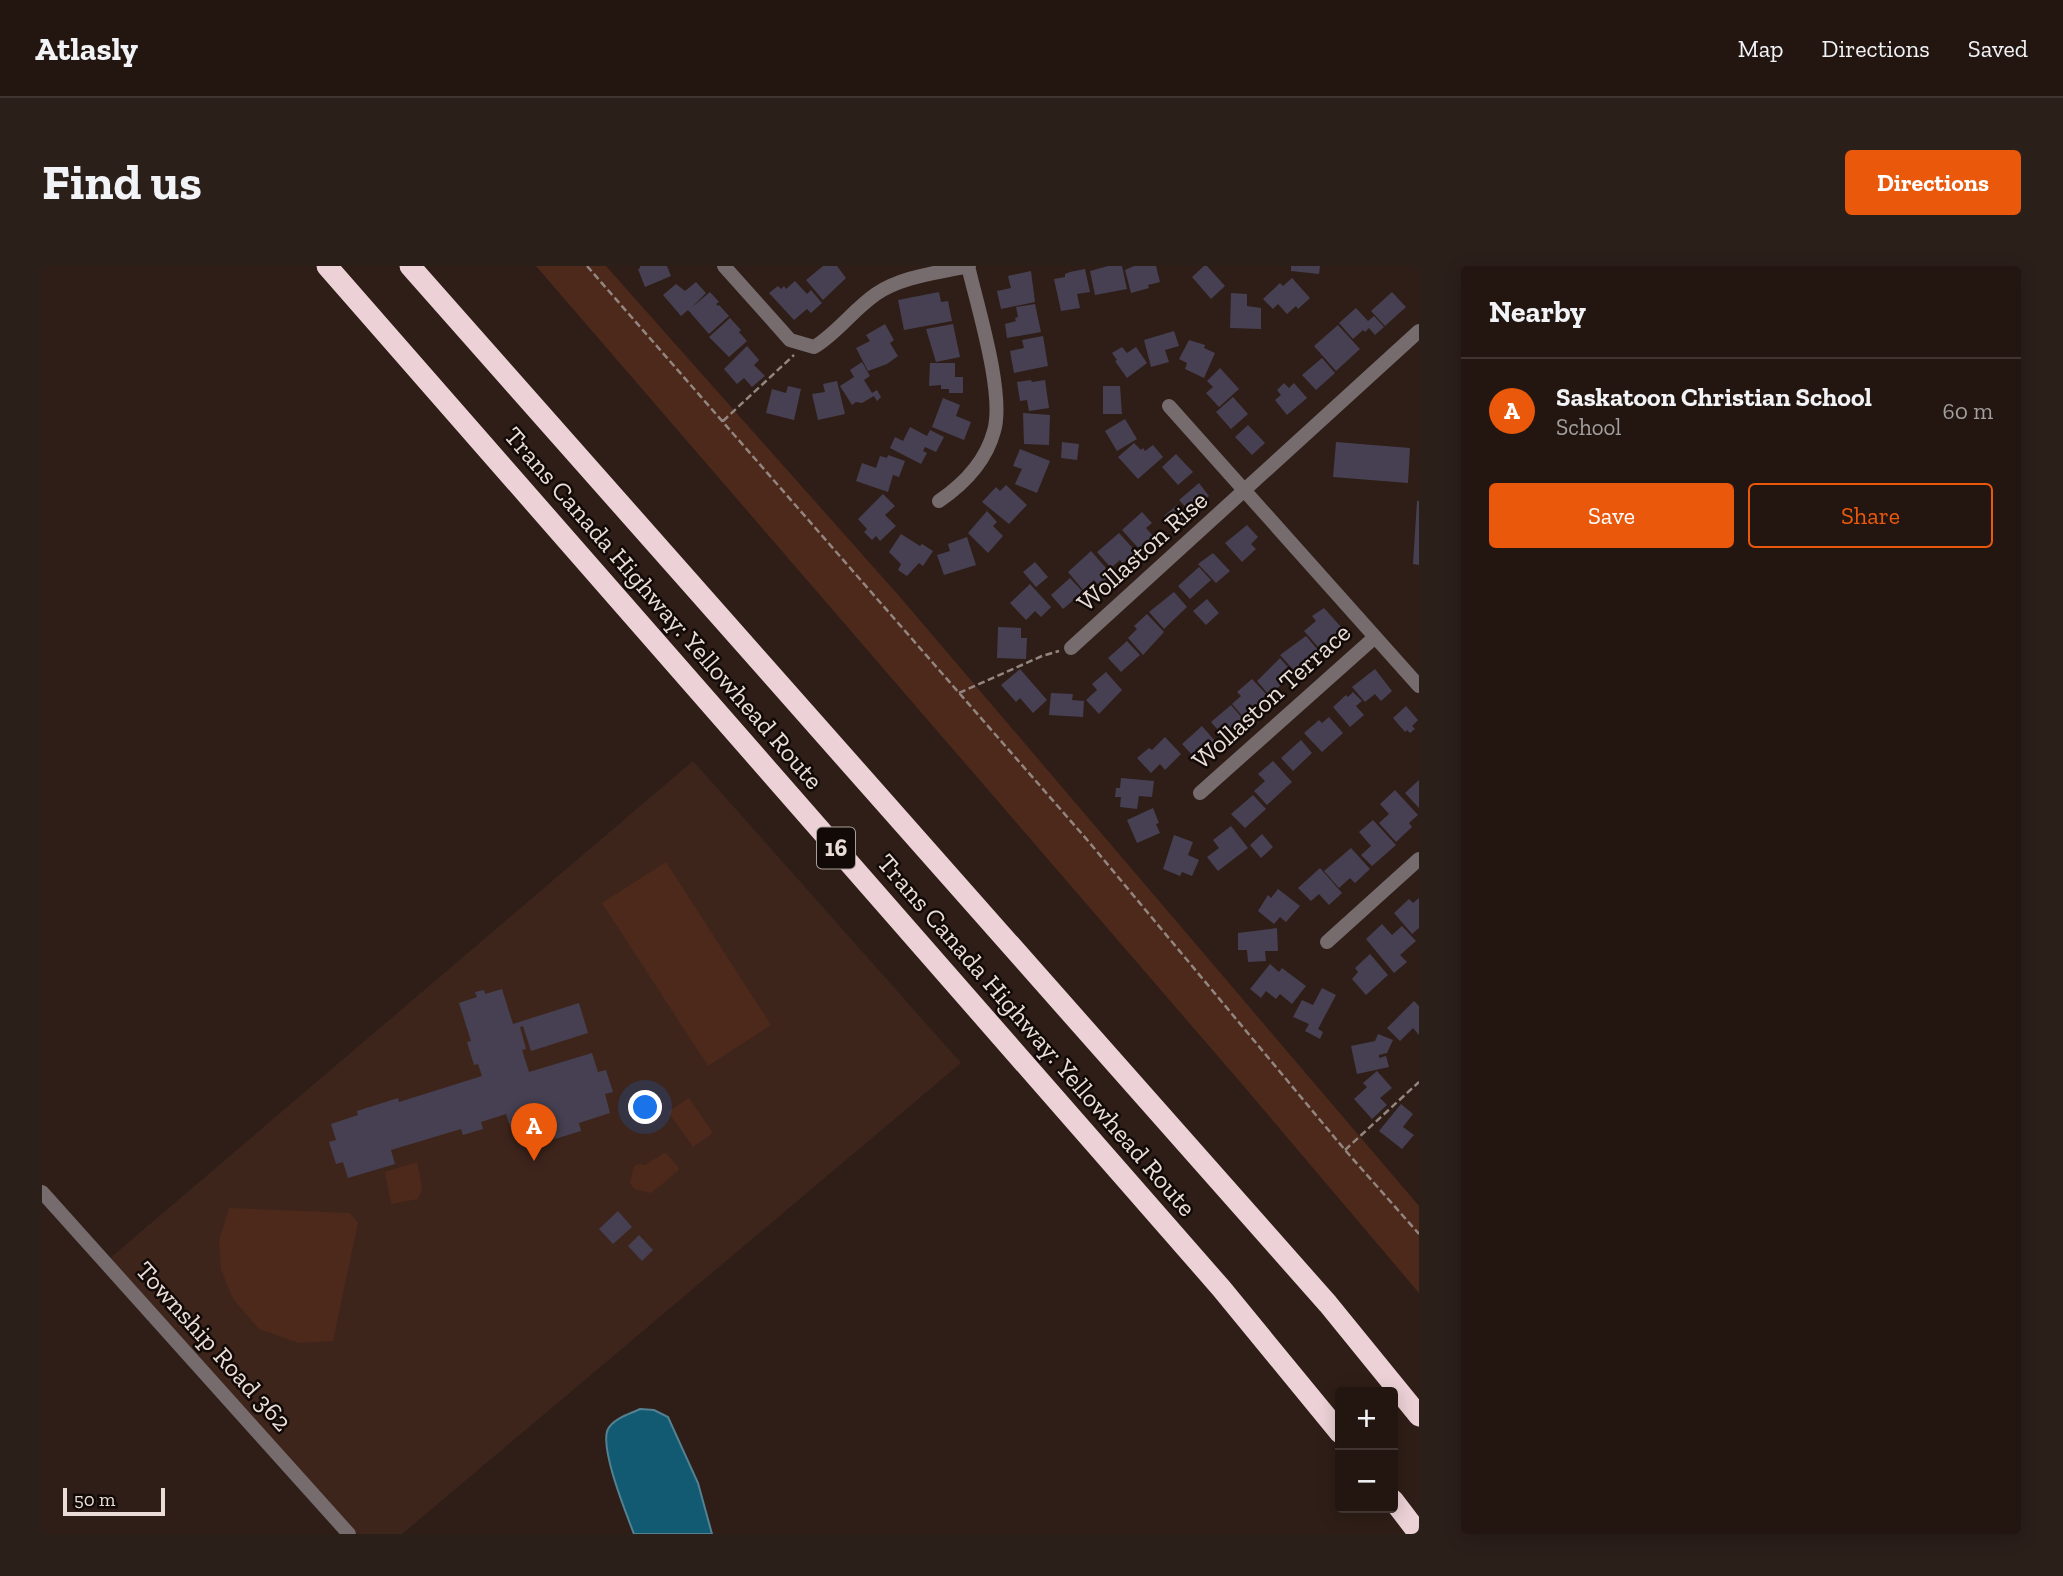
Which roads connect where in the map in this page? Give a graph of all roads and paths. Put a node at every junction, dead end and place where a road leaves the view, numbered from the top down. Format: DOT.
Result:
graph roads {
  1 [pos="321,266"];
  2 [pos="327,266"];
  3 [pos="410,266"];
  4 [pos="587,266"];
  5 [pos="724,266"];
  6 [pos="968,266"];
  7 [pos="364,308"];
  8 [pos="1419,331"];
  9 [pos="782,366"];
  10 [pos="1169,406"];
  11 [pos="723,421"];
  12 [pos="1245,490"];
  13 [pos="939,501"];
  14 [pos="1375,637"];
  15 [pos="1071,648"];
  16 [pos="1042,656"];
  17 [pos="1419,686"];
  18 [pos="959,693"];
  19 [pos="1200,793"];
  20 [pos="1419,859"];
  21 [pos="1327,942"];
  22 [pos="1419,1082"];
  23 [pos="1345,1150"];
  24 [pos="42,1192"];
  25 [pos="1419,1234"];
  26 [pos="1419,1416"];
  27 [pos="1335,1427"];
  28 [pos="1398,1507"];
  29 [pos="349,1534"];
  30 [pos="1419,1534"];
  1 -- 7 [label="highway"];
  2 -- 7 [label="highway, Trans Canada Highway: Yellowhead Route / 16"];
  3 -- 26 [label="highway, Trans Canada Highway: Yellowhead Route / 16"];
  4 -- 11 [label="path"];
  5 -- 6 [label="street"];
  6 -- 13 [label="street"];
  7 -- 27 [label="highway, Trans Canada Highway: Yellowhead Route / 16"];
  8 -- 12 [label="street, Wollaston Rise"];
  9 -- 11 [label="path"];
  10 -- 12 [label="street"];
  11 -- 18 [label="path"];
  12 -- 14 [label="street"];
  12 -- 15 [label="street, Wollaston Rise"];
  14 -- 17 [label="street"];
  14 -- 19 [label="street, Wollaston Terrace"];
  16 -- 18 [label="path"];
  18 -- 23 [label="path"];
  20 -- 21 [label="street"];
  22 -- 23 [label="path"];
  23 -- 25 [label="path"];
  24 -- 29 [label="street, Township Road 362"];
  28 -- 30 [label="highway"];
}
